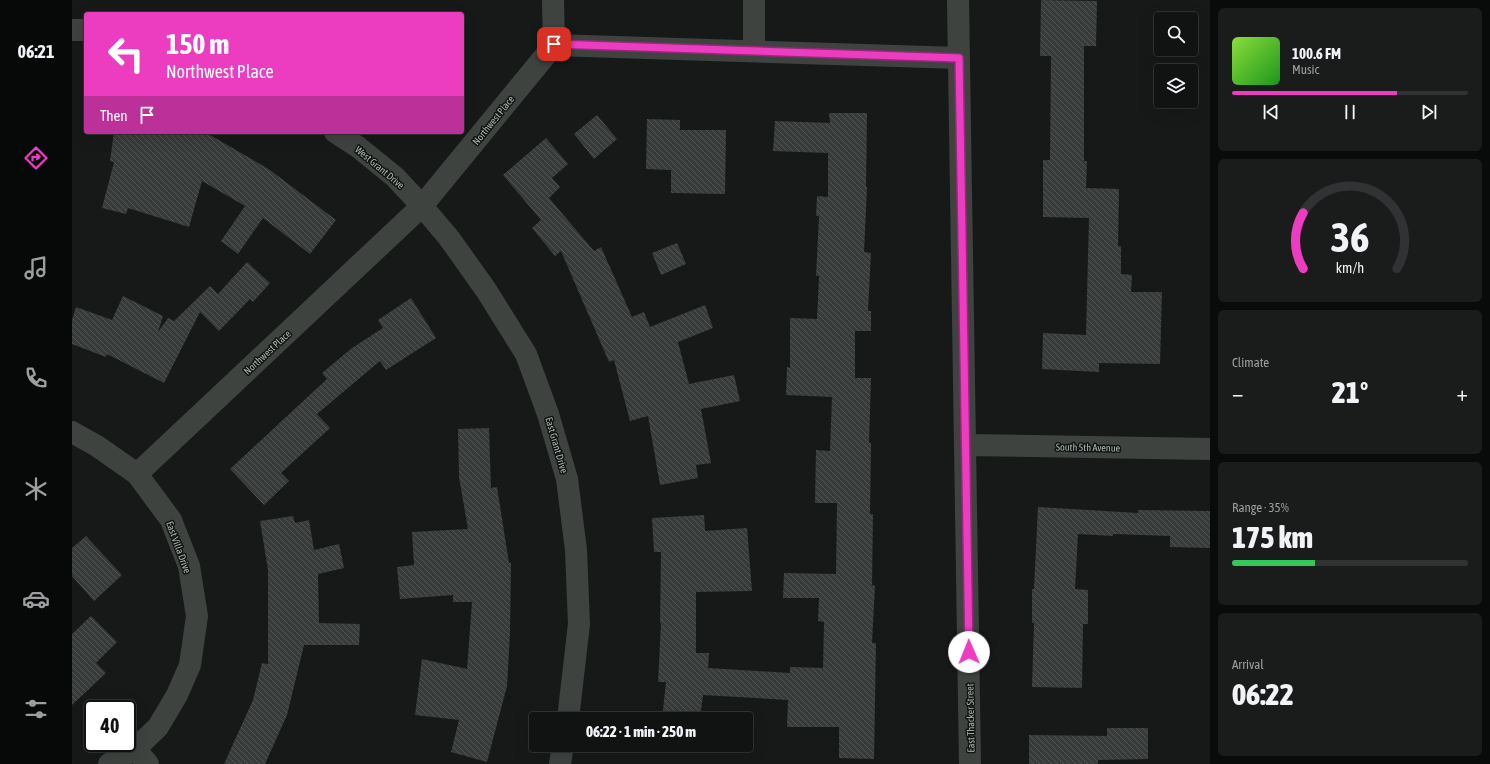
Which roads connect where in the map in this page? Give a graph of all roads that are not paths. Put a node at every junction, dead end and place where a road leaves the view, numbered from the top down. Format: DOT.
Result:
graph roads {
  1 [pos="553,0"];
  2 [pos="754,0"];
  3 [pos="958,0"];
  4 [pos="72,30"];
  5 [pos="84,30"];
  6 [pos="554,44"];
  7 [pos="754,51"];
  8 [pos="959,58"];
  9 [pos="338,134"];
  10 [pos="422,206"];
  11 [pos="72,432"];
  12 [pos="966,445"];
  13 [pos="1210,449"];
  14 [pos="137,474"];
  15 [pos="569,712"];
  16 [pos="562,752"];
  17 [pos="142,756"];
  18 [pos="110,764"];
  19 [pos="560,764"];
  20 [pos="970,764"];
  1 -- 6 [label="street"];
  2 -- 7 [label="street"];
  3 -- 8 [label="street, East Thacker Street"];
  4 -- 5 [label="street"];
  6 -- 7 [label="street"];
  6 -- 10 [label="street, Northwest Place"];
  7 -- 8 [label="street"];
  8 -- 12 [label="street, East Thacker Street"];
  9 -- 10 [label="street, West Grant Drive"];
  10 -- 14 [label="street, Northwest Place"];
  10 -- 15 [label="street, East Grant Drive"];
  11 -- 14 [label="street, East Villa Drive"];
  12 -- 13 [label="street, South 5th Avenue"];
  12 -- 20 [label="street, East Thacker Street"];
  14 -- 17 [label="street, East Villa Drive"];
  16 -- 19 [label="street"];
  17 -- 18 [label="street, East Villa Drive"];
}
